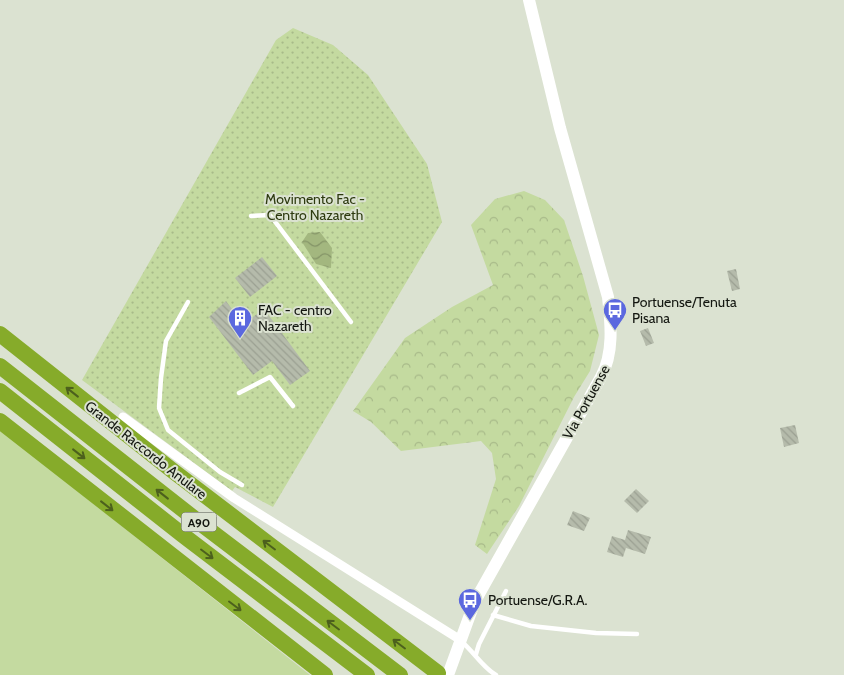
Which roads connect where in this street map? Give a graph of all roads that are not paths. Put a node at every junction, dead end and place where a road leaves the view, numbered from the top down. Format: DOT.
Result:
graph roads {
  1 [pos="529,0"];
  2 [pos="251,216"];
  3 [pos="188,302"];
  4 [pos="351,322"];
  5 [pos="0,334"];
  6 [pos="0,366"];
  7 [pos="0,391"];
  8 [pos="239,393"];
  9 [pos="293,406"];
  10 [pos="124,417"];
  11 [pos="0,421"];
  12 [pos="242,485"];
  13 [pos="506,590"];
  14 [pos="493,615"];
  15 [pos="637,634"];
  16 [pos="459,640"];
  17 [pos="476,654"];
  18 [pos="445,671"];
  19 [pos="325,675"];
  20 [pos="367,675"];
  21 [pos="400,675"];
  22 [pos="496,675"];
  1 -- 16 [label="main road, Via Portuense"];
  2 -- 4 [label="lane"];
  3 -- 12 [label="lane"];
  18 -- 5 [label="highway, Grande Raccordo Anulare, one-way"];
  21 -- 6 [label="highway, Grande Raccordo Anulare / A90, one-way"];
  7 -- 20 [label="highway, A90, one-way"];
  8 -- 9 [label="lane"];
  10 -- 16 [label="street"];
  11 -- 19 [label="highway, one-way"];
  13 -- 14 [label="lane"];
  14 -- 15 [label="lane"];
  14 -- 17 [label="lane"];
  16 -- 17 [label="lane"];
  16 -- 18 [label="main road, Via Portuense"];
  17 -- 22 [label="lane"];
}
